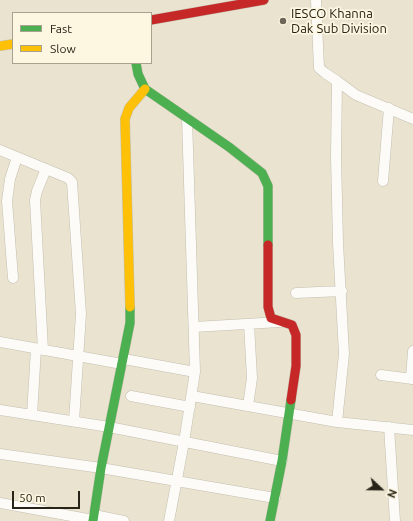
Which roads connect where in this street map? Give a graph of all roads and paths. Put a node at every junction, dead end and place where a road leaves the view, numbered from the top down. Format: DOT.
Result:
graph roads {
  1 [pos="264,0"];
  2 [pos="316,0"];
  3 [pos="152,20"];
  4 [pos="12,44"];
  5 [pos="0,46"];
  6 [pos="136,64"];
  7 [pos="337,81"];
  8 [pos="145,89"];
  9 [pos="389,108"];
  10 [pos="187,118"];
  11 [pos="413,119"];
  12 [pos="0,150"];
  13 [pos="18,157"];
  14 [pos="46,169"];
  15 [pos="383,181"];
  16 [pos="13,278"];
  17 [pos="342,291"];
  18 [pos="296,293"];
  19 [pos="284,322"];
  20 [pos="250,324"];
  21 [pos="194,327"];
  22 [pos="1,343"];
  23 [pos="40,349"];
  24 [pos="413,351"];
  25 [pos="80,356"];
  26 [pos="123,361"];
  27 [pos="195,372"];
  28 [pos="381,375"];
  29 [pos="412,379"];
  30 [pos="131,396"];
  31 [pos="192,396"];
  32 [pos="248,406"];
  33 [pos="190,407"];
  34 [pos="0,410"];
  35 [pos="289,414"];
  36 [pos="32,415"];
  37 [pos="74,421"];
  38 [pos="337,422"];
  39 [pos="109,427"];
  40 [pos="389,427"];
  41 [pos="413,430"];
  42 [pos="184,442"];
  43 [pos="0,454"];
  44 [pos="282,461"];
  45 [pos="101,468"];
  46 [pos="177,481"];
  47 [pos="275,498"];
  48 [pos="0,503"];
  49 [pos="93,519"];
  50 [pos="124,521"];
  51 [pos="169,521"];
  52 [pos="270,521"];
  53 [pos="394,521"];
  1 -- 3 [label="street"];
  2 -- 7 [label="street"];
  4 -- 5 [label="street"];
  6 -- 8 [label="street"];
  7 -- 9 [label="street"];
  7 -- 17 [label="street"];
  8 -- 10 [label="street"];
  8 -- 26 [label="street"];
  9 -- 11 [label="street"];
  9 -- 15 [label="street"];
  10 -- 19 [label="street"];
  10 -- 21 [label="street"];
  12 -- 13 [label="street"];
  13 -- 14 [label="street"];
  13 -- 16 [label="street"];
  14 -- 23 [label="street"];
  14 -- 25 [label="street"];
  17 -- 18 [label="street"];
  17 -- 38 [label="street"];
  19 -- 20 [label="street"];
  19 -- 35 [label="street"];
  20 -- 21 [label="street"];
  20 -- 32 [label="street"];
  21 -- 27 [label="street"];
  22 -- 23 [label="street"];
  23 -- 25 [label="street"];
  23 -- 36 [label="street"];
  24 -- 29 [label="street"];
  25 -- 26 [label="street"];
  25 -- 37 [label="street"];
  26 -- 27 [label="street"];
  26 -- 39 [label="street"];
  27 -- 31 [label="street"];
  28 -- 29 [label="street"];
  30 -- 33 [label="street"];
  31 -- 32 [label="street"];
  31 -- 33 [label="street"];
  32 -- 35 [label="street"];
  33 -- 42 [label="street"];
  34 -- 36 [label="street"];
  35 -- 38 [label="street"];
  35 -- 44 [label="street"];
  36 -- 37 [label="street"];
  37 -- 39 [label="street"];
  38 -- 40 [label="street"];
  39 -- 42 [label="street"];
  39 -- 45 [label="street"];
  40 -- 41 [label="street"];
  40 -- 53 [label="street"];
  42 -- 44 [label="street"];
  42 -- 46 [label="street"];
  43 -- 45 [label="street"];
  44 -- 47 [label="street"];
  45 -- 46 [label="street"];
  45 -- 49 [label="street"];
  46 -- 47 [label="street"];
  46 -- 51 [label="street"];
  47 -- 52 [label="street"];
  48 -- 49 [label="street"];
  49 -- 50 [label="street"];
}
